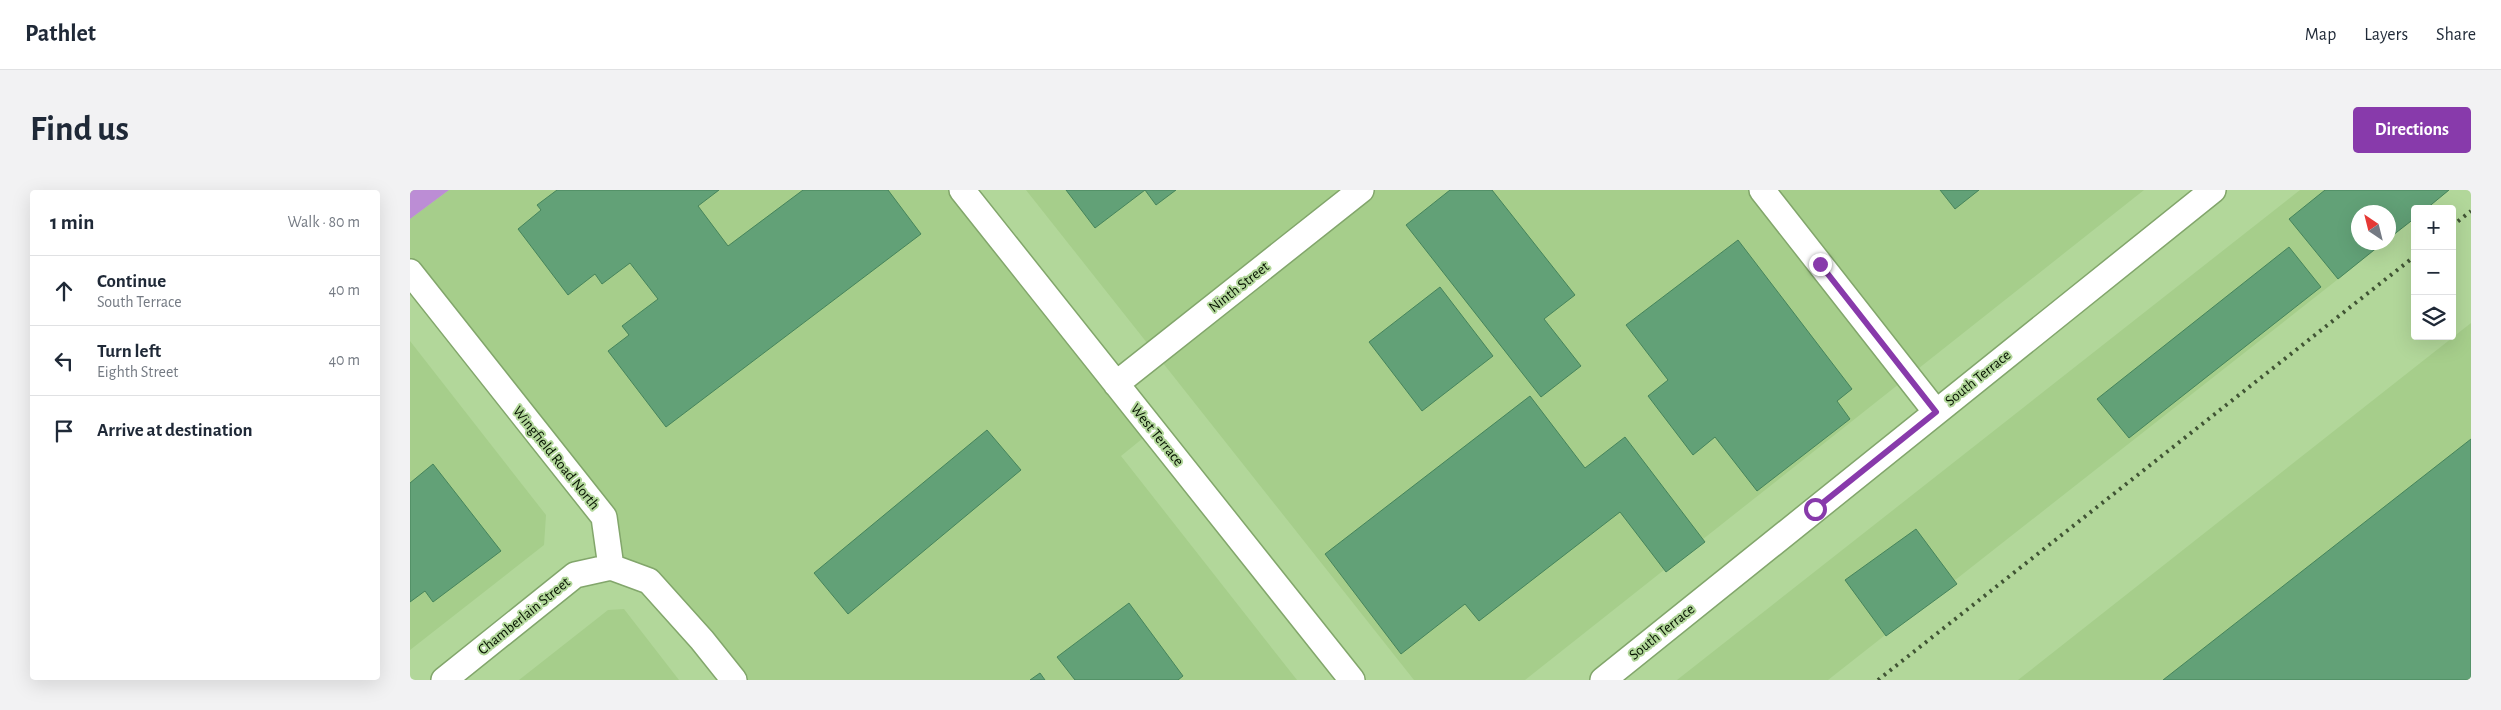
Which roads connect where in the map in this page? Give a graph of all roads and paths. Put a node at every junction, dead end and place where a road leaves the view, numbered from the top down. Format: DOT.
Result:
graph roads {
  1 [pos="962,190"];
  2 [pos="1361,190"];
  3 [pos="1762,190"];
  4 [pos="2213,190"];
  5 [pos="410,272"];
  6 [pos="1116,384"];
  7 [pos="1936,412"];
  8 [pos="612,567"];
  9 [pos="444,680"];
  10 [pos="734,680"];
  11 [pos="1352,680"];
  12 [pos="1602,680"];
  1 -- 6 [label="street, West Terrace"];
  2 -- 6 [label="street, Ninth Street"];
  3 -- 7 [label="street"];
  4 -- 7 [label="street, South Terrace"];
  5 -- 8 [label="street, Wingfield Road North"];
  6 -- 11 [label="street, West Terrace"];
  7 -- 12 [label="street, South Terrace"];
  8 -- 9 [label="street, Chamberlain Street"];
  8 -- 10 [label="street"];
}
